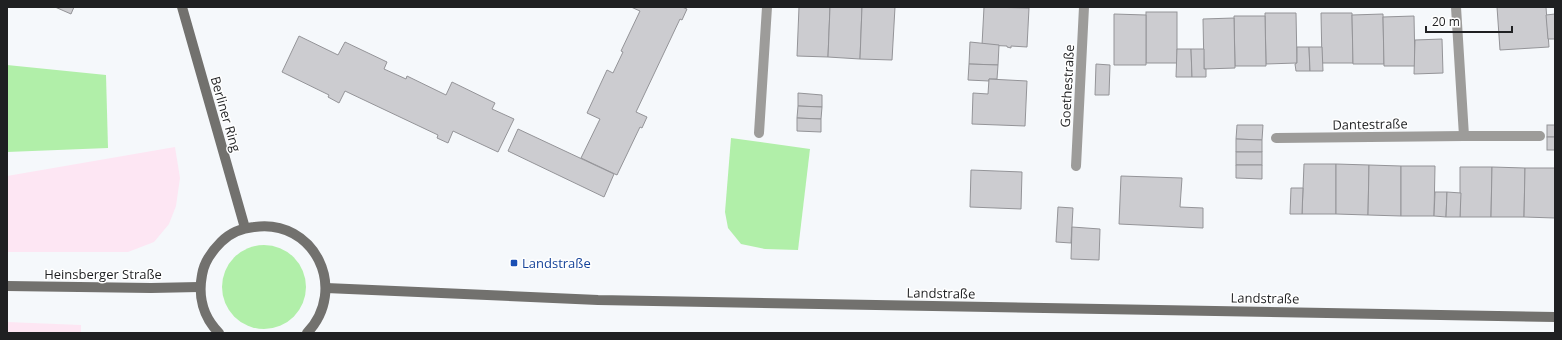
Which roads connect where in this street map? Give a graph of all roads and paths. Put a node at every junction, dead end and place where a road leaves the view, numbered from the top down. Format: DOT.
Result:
graph roads {
  1 [pos="182,7"];
  2 [pos="767,7"];
  3 [pos="1084,7"];
  4 [pos="1456,7"];
  5 [pos="759,133"];
  6 [pos="1464,136"];
  7 [pos="1540,136"];
  8 [pos="1276,138"];
  9 [pos="1076,166"];
  10 [pos="245,228"];
  11 [pos="7,286"];
  12 [pos="199,287"];
  13 [pos="326,288"];
  14 [pos="1555,317"];
  15 [pos="219,333"];
  16 [pos="307,333"];
  1 -- 10 [label="street, Berliner Ring"];
  2 -- 5 [label="street"];
  3 -- 9 [label="street, Goethestraße"];
  4 -- 6 [label="street"];
  6 -- 7 [label="street, Dantestraße"];
  6 -- 8 [label="street, Dantestraße"];
  10 -- 12 [label="street"];
  10 -- 13 [label="street"];
  11 -- 12 [label="street, Heinsberger Straße"];
  12 -- 15 [label="street"];
  13 -- 14 [label="street, Landstraße"];
  13 -- 16 [label="street"];
}
